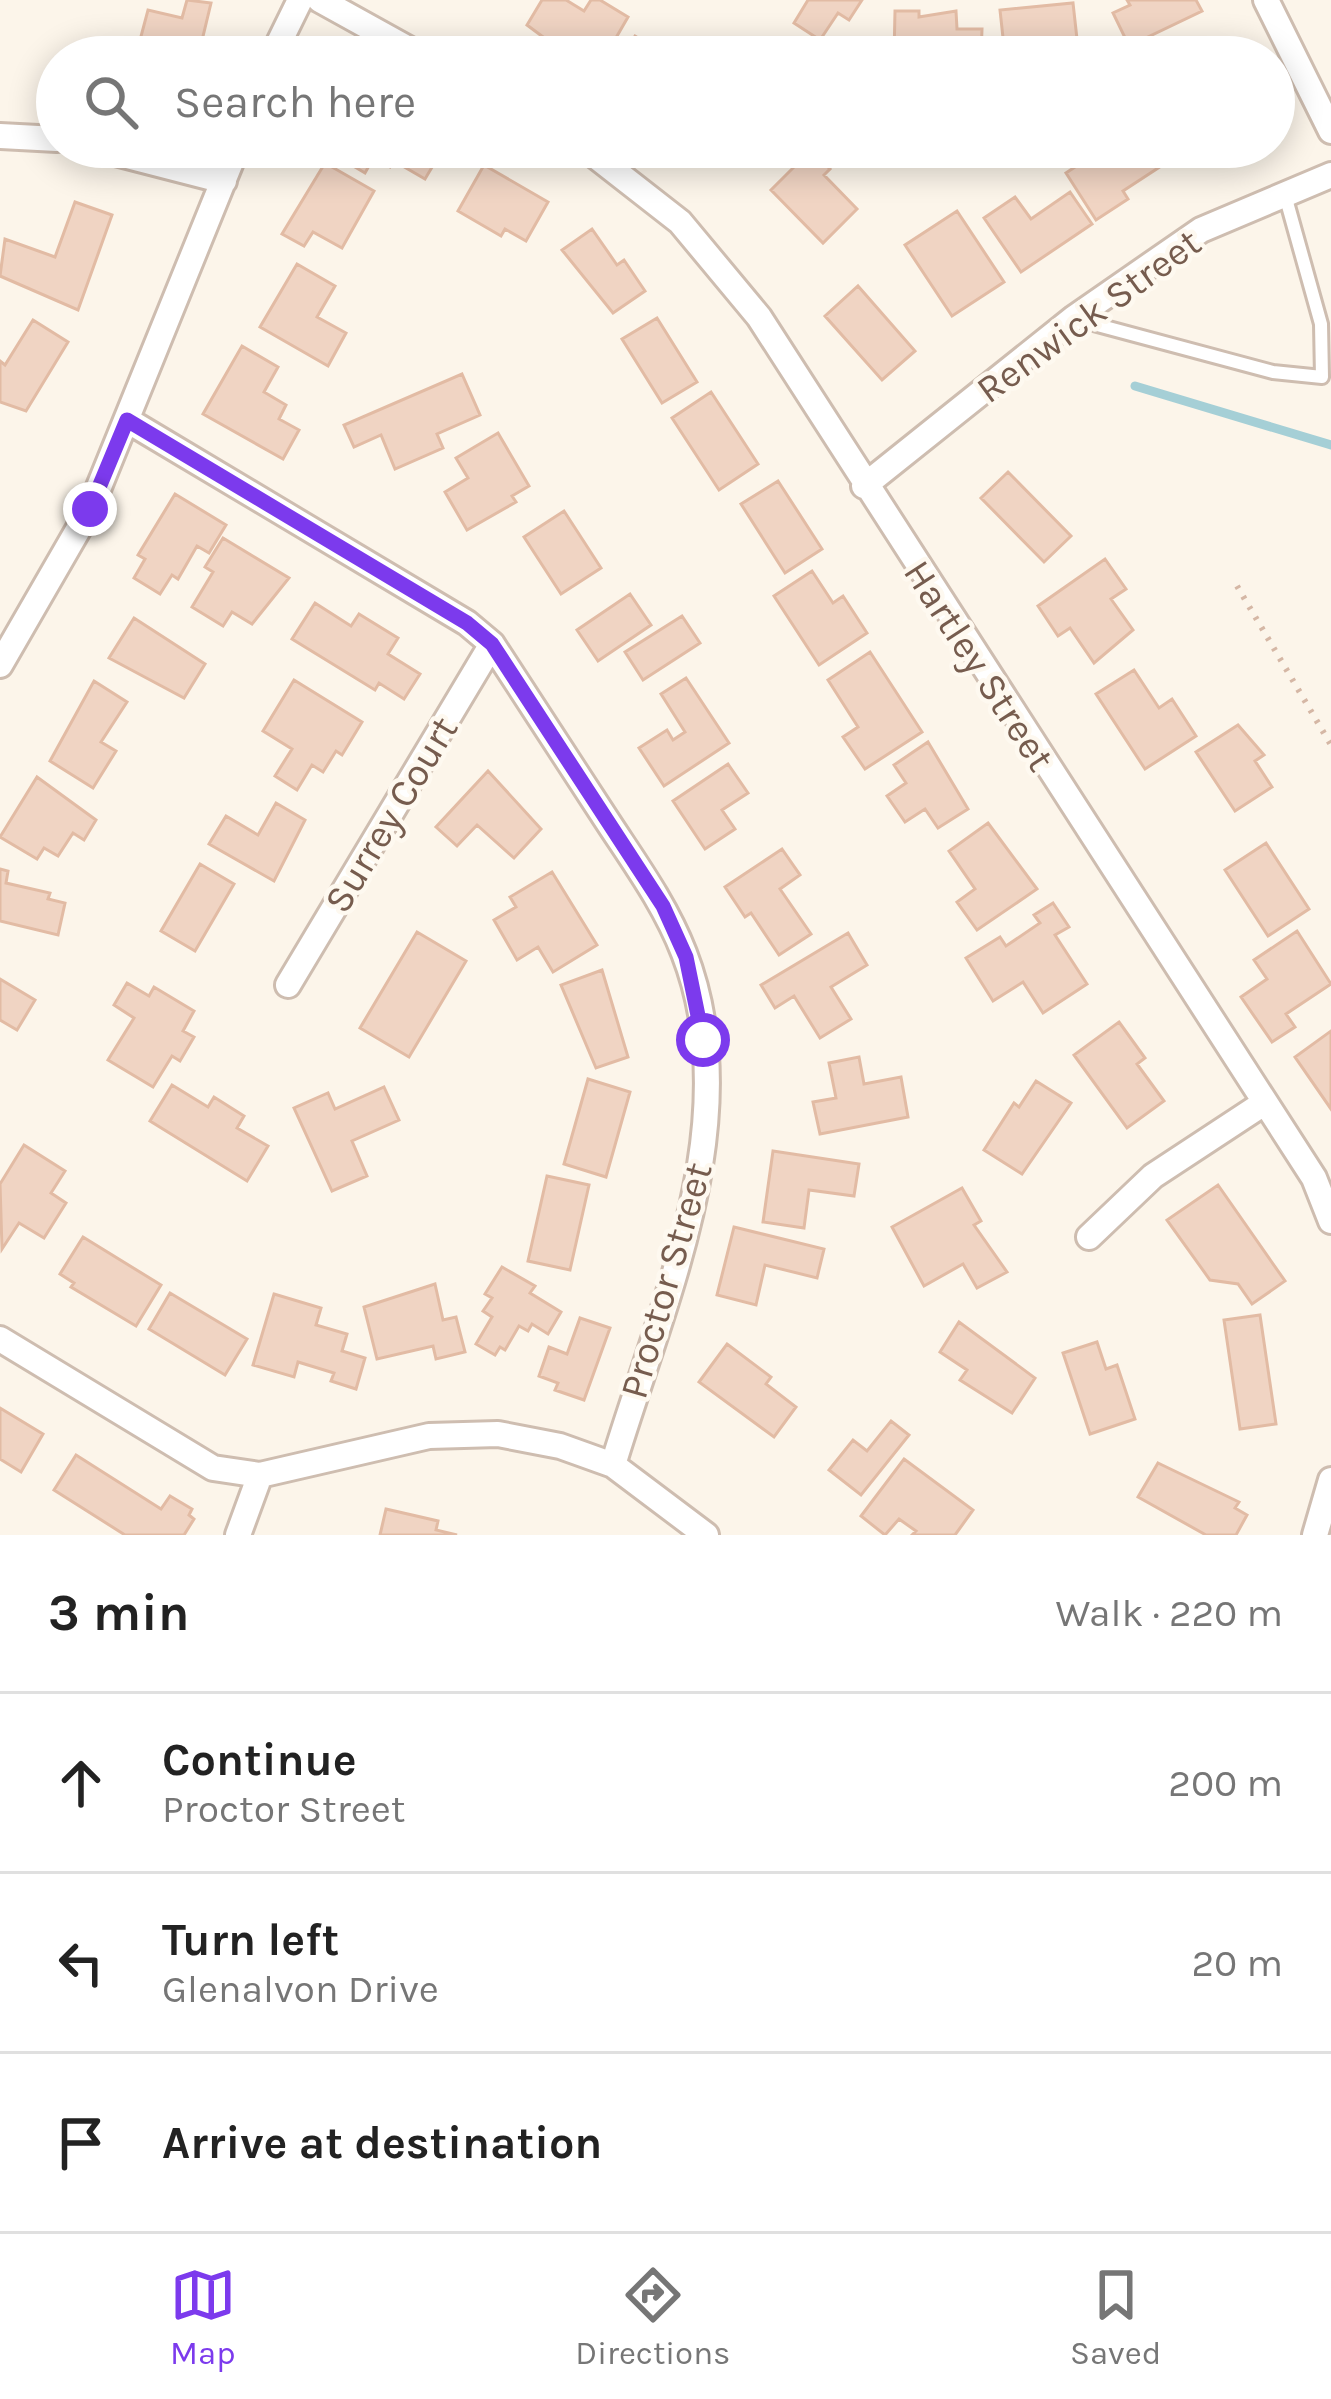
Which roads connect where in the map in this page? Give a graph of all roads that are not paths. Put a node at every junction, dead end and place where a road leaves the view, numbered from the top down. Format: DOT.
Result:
graph roads {
  1 [pos="300,0"];
  2 [pos="320,0"];
  3 [pos="1266,0"];
  4 [pos="282,36"];
  5 [pos="385,36"];
  6 [pos="1284,36"];
  7 [pos="1295,58"];
  8 [pos="1331,131"];
  9 [pos="0,136"];
  10 [pos="36,139"];
  11 [pos="174,168"];
  12 [pos="229,168"];
  13 [pos="611,168"];
  14 [pos="1331,175"];
  15 [pos="224,181"];
  16 [pos="1284,193"];
  17 [pos="1074,318"];
  18 [pos="127,420"];
  19 [pos="864,486"];
  20 [pos="492,644"];
  21 [pos="0,665"];
  22 [pos="288,985"];
  23 [pos="1264,1103"];
  24 [pos="1331,1221"];
  25 [pos="1089,1237"];
  26 [pos="0,1339"];
  27 [pos="613,1465"];
  28 [pos="260,1475"];
  29 [pos="1331,1480"];
  30 [pos="238,1535"];
  31 [pos="706,1535"];
  32 [pos="1315,1535"];
  1 -- 4 [label="street"];
  2 -- 5 [label="street"];
  3 -- 6 [label="street"];
  7 -- 8 [label="street"];
  9 -- 10 [label="street"];
  11 -- 15 [label="street"];
  12 -- 15 [label="street"];
  13 -- 19 [label="street, Hartley Street"];
  14 -- 16 [label="street, Renwick Street"];
  15 -- 18 [label="street"];
  16 -- 17 [label="street, Renwick Street"];
  16 -- 17 [label="lane"];
  17 -- 19 [label="street, Renwick Street"];
  18 -- 20 [label="street, Proctor Street"];
  18 -- 21 [label="street"];
  19 -- 23 [label="street, Hartley Street"];
  20 -- 22 [label="street, Surrey Court"];
  20 -- 27 [label="street, Proctor Street"];
  23 -- 24 [label="street, Hartley Street"];
  23 -- 25 [label="street"];
  26 -- 28 [label="street"];
  27 -- 28 [label="street"];
  27 -- 31 [label="street"];
  28 -- 30 [label="street"];
  29 -- 32 [label="street"];
}
